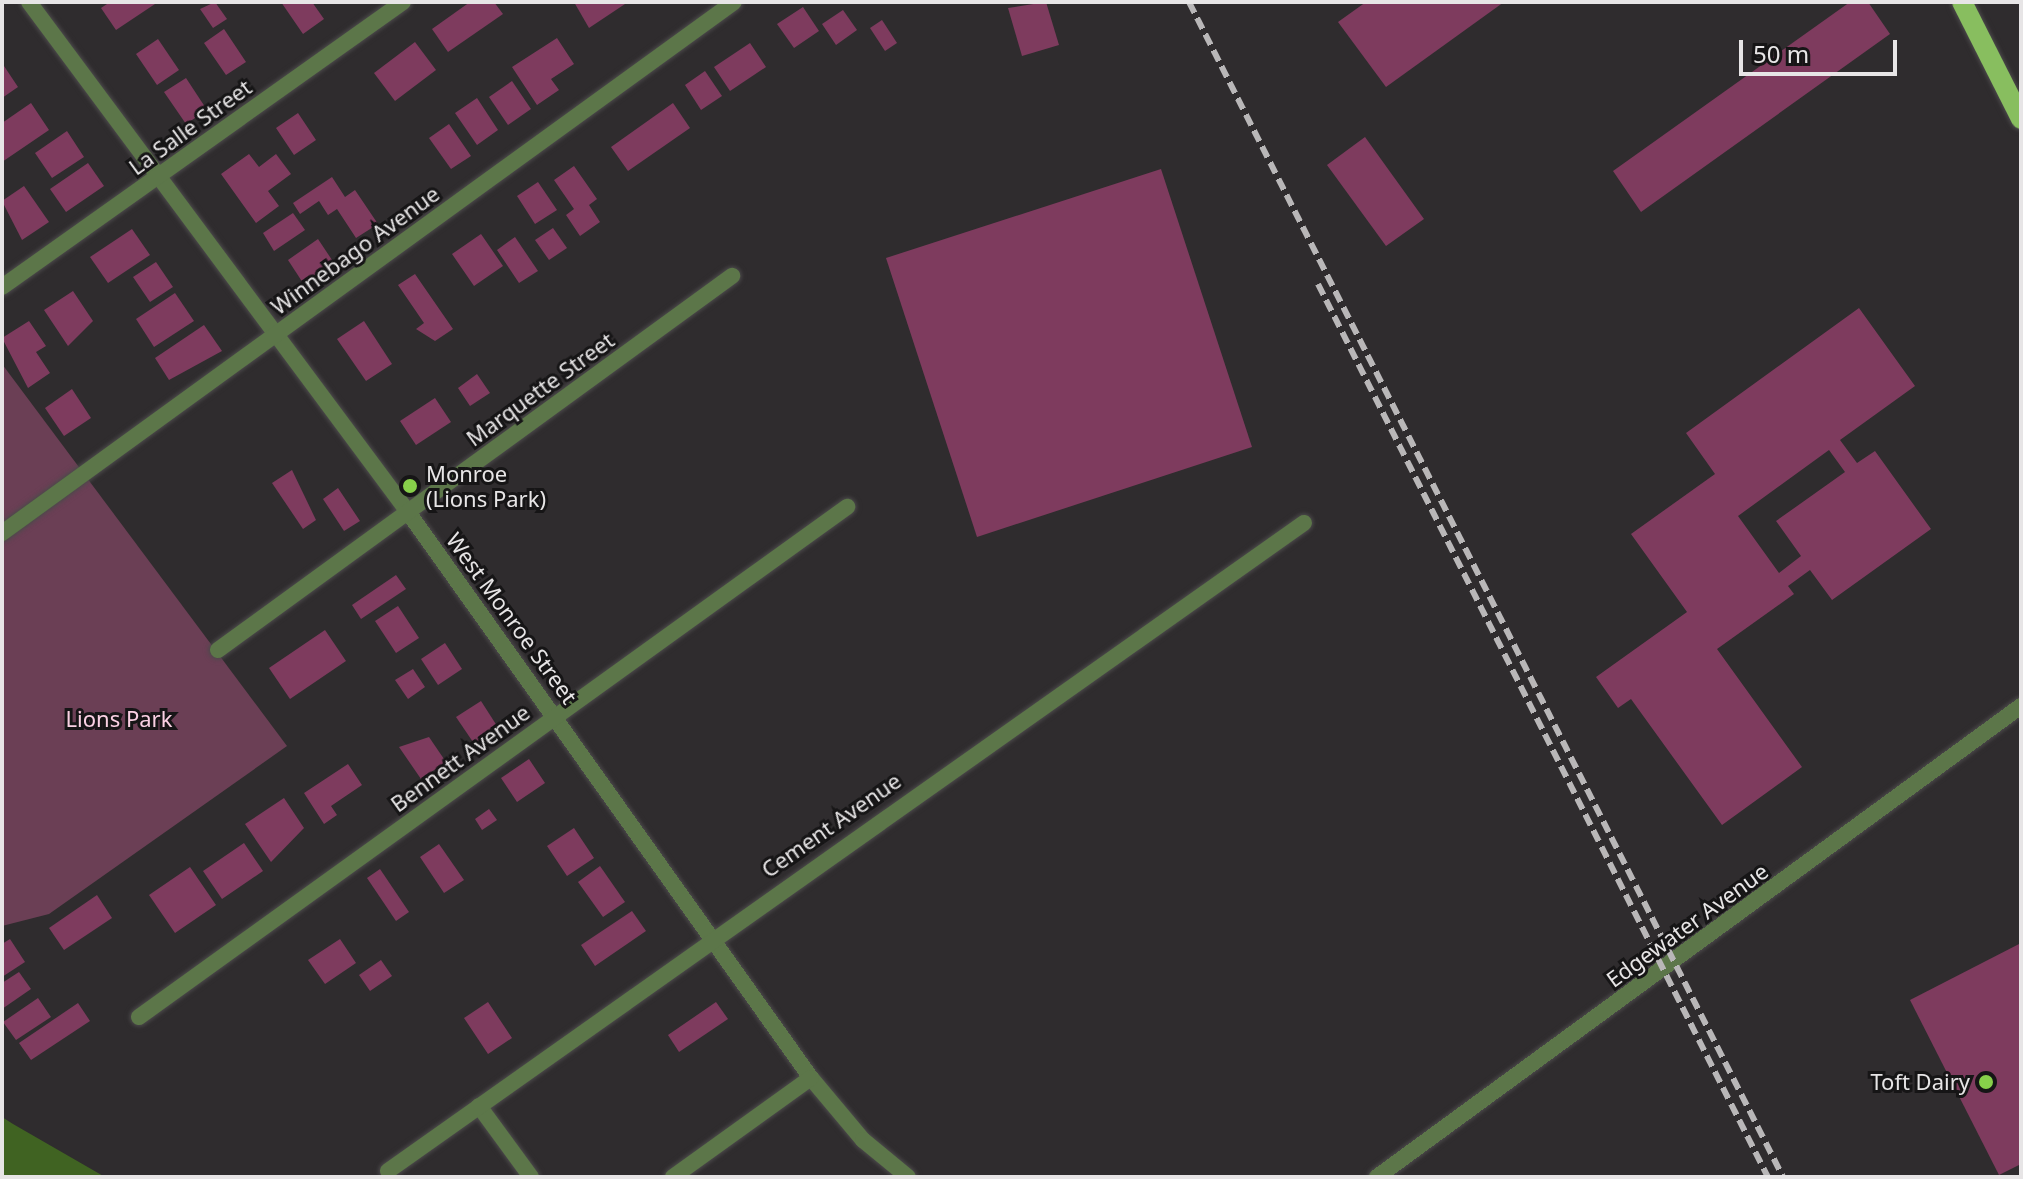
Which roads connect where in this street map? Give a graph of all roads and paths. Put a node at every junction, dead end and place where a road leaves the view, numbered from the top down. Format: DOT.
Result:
graph roads {
  1 [pos="29,2"];
  2 [pos="403,2"];
  3 [pos="734,2"];
  4 [pos="1962,2"];
  5 [pos="2021,119"];
  6 [pos="158,178"];
  7 [pos="732,276"];
  8 [pos="2,287"];
  9 [pos="276,334"];
  10 [pos="847,507"];
  11 [pos="408,512"];
  12 [pos="1304,523"];
  13 [pos="2,533"];
  14 [pos="218,650"];
  15 [pos="2021,706"];
  16 [pos="556,716"];
  17 [pos="710,937"];
  18 [pos="139,1017"];
  19 [pos="811,1078"];
  20 [pos="479,1106"];
  21 [pos="388,1171"];
  22 [pos="531,1177"];
  23 [pos="673,1177"];
  24 [pos="908,1177"];
  25 [pos="1377,1177"];
  1 -- 6 [label="street, West Monroe Street"];
  2 -- 6 [label="street, La Salle Street"];
  3 -- 9 [label="street, Winnebago Avenue"];
  4 -- 5 [label="main road"];
  6 -- 8 [label="street, La Salle Street"];
  6 -- 9 [label="street, West Monroe Street"];
  7 -- 11 [label="street, Marquette Street"];
  9 -- 11 [label="street, West Monroe Street"];
  9 -- 13 [label="street, Winnebago Avenue"];
  10 -- 16 [label="street, Bennett Avenue"];
  11 -- 14 [label="street, Marquette Street"];
  11 -- 16 [label="street, West Monroe Street"];
  12 -- 17 [label="street, Cement Avenue"];
  15 -- 25 [label="street, Edgewater Avenue"];
  16 -- 17 [label="street, West Monroe Street"];
  16 -- 18 [label="street, Bennett Avenue"];
  17 -- 19 [label="street, West Monroe Street"];
  17 -- 20 [label="street, Cement Avenue"];
  19 -- 23 [label="street"];
  19 -- 24 [label="street, West Monroe Street"];
  20 -- 21 [label="street, Cement Avenue"];
  20 -- 22 [label="street"];
}
